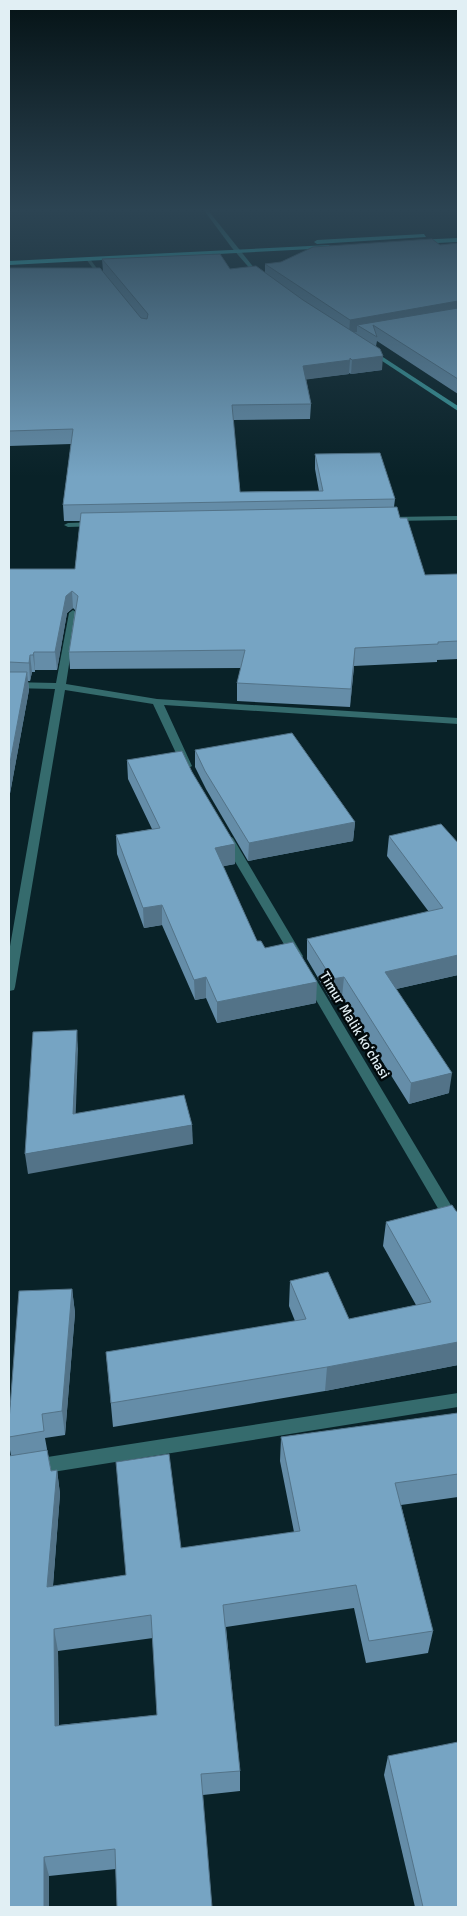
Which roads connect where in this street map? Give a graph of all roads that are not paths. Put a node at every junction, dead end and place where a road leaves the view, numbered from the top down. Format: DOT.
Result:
graph roads {
  1 [pos="360,344"];
  2 [pos="458,410"];
  3 [pos="458,518"];
  4 [pos="385,519"];
  5 [pos="107,524"];
  6 [pos="68,525"];
  7 [pos="73,613"];
  8 [pos="9,685"];
  9 [pos="61,686"];
  10 [pos="158,702"];
  11 [pos="458,721"];
  12 [pos="194,781"];
  13 [pos="218,824"];
  14 [pos="9,988"];
  15 [pos="458,1230"];
  16 [pos="458,1400"];
  17 [pos="9,1471"];
  1 -- 2 [label="street"];
  3 -- 4 [label="street"];
  5 -- 6 [label="street"];
  7 -- 9 [label="street"];
  8 -- 9 [label="street"];
  9 -- 10 [label="street"];
  9 -- 14 [label="street"];
  10 -- 11 [label="street"];
  10 -- 12 [label="street"];
  13 -- 15 [label="street, Timur Malik koʻchasi"];
  16 -- 17 [label="street"];
}
